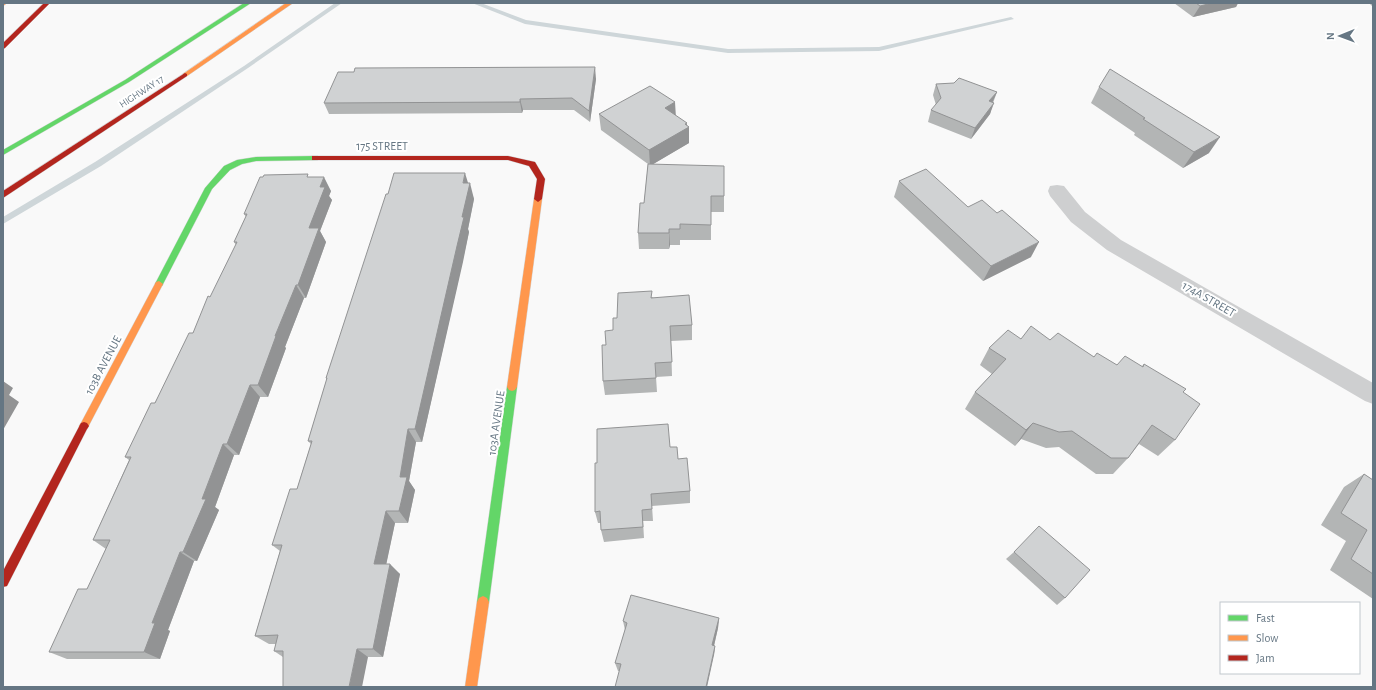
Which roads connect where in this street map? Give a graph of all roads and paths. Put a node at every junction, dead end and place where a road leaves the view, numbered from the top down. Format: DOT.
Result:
graph roads {
  1 [pos="47,3"];
  2 [pos="248,3"];
  3 [pos="290,3"];
  4 [pos="3,47"];
  5 [pos="3,153"];
  6 [pos="532,164"];
  7 [pos="232,165"];
  8 [pos="1056,191"];
  9 [pos="3,194"];
  10 [pos="1373,394"];
  11 [pos="3,582"];
  12 [pos="471,687"];
  1 -- 4 [label="main road"];
  2 -- 5 [label="main road, HIGHWAY 17"];
  3 -- 9 [label="main road, HIGHWAY 17"];
  6 -- 7 [label="main road, 175 STREET"];
  6 -- 12 [label="main road, 103A AVENUE"];
  7 -- 11 [label="main road, 103B AVENUE"];
  8 -- 10 [label="street, 174A STREET"];
}
